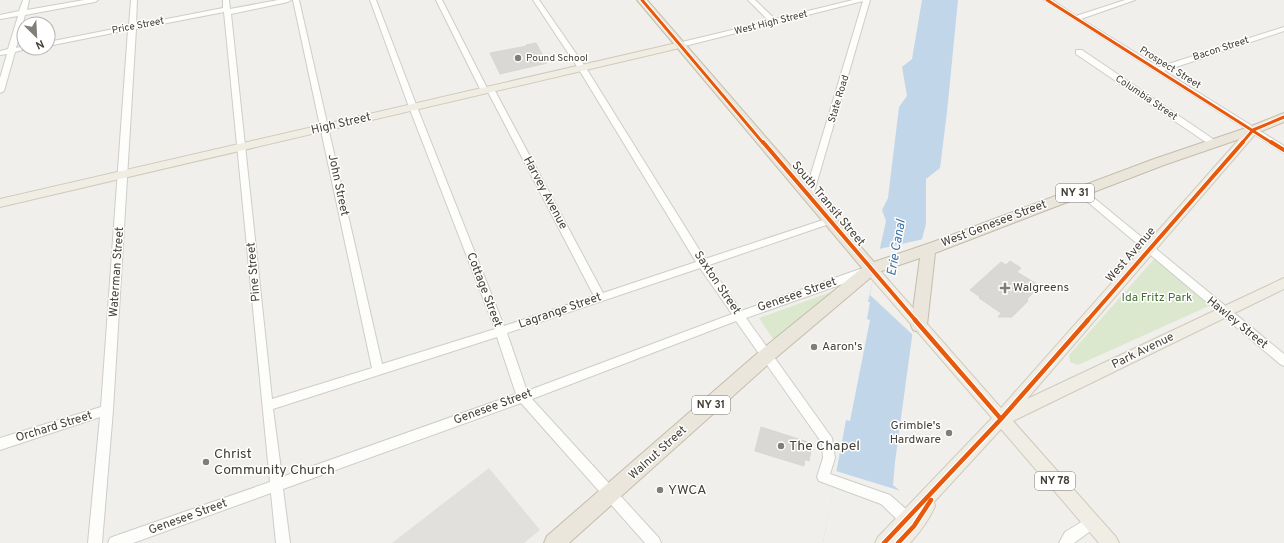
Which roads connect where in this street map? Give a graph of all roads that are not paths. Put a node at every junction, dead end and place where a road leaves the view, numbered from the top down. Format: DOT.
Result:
graph roads {
  1 [pos="26,0"];
  2 [pos="95,0"];
  3 [pos="134,0"];
  4 [pos="288,0"];
  5 [pos="296,0"];
  6 [pos="373,0"];
  7 [pos="439,0"];
  8 [pos="536,0"];
  9 [pos="642,0"];
  10 [pos="751,0"];
  11 [pos="861,0"];
  12 [pos="867,0"];
  13 [pos="1047,0"];
  14 [pos="1132,0"];
  15 [pos="227,7"];
  16 [pos="23,13"];
  17 [pos="0,17"];
  18 [pos="1076,18"];
  19 [pos="774,22"];
  20 [pos="133,27"];
  21 [pos="1284,29"];
  22 [pos="56,42"];
  23 [pos="682,45"];
  24 [pos="16,50"];
  25 [pos="12,51"];
  26 [pos="1079,52"];
  27 [pos="0,53"];
  28 [pos="582,68"];
  29 [pos="1158,70"];
  30 [pos="487,90"];
  31 [pos="0,91"];
  32 [pos="413,107"];
  33 [pos="1284,117"];
  34 [pos="326,128"];
  35 [pos="1253,130"];
  36 [pos="1213,143"];
  37 [pos="242,146"];
  38 [pos="1284,150"];
  39 [pos="124,175"];
  40 [pos="1080,191"];
  41 [pos="809,197"];
  42 [pos="0,204"];
  43 [pos="830,221"];
  44 [pos="933,248"];
  45 [pos="1149,250"];
  46 [pos="703,264"];
  47 [pos="873,270"];
  48 [pos="1284,283"];
  49 [pos="600,297"];
  50 [pos="1224,312"];
  51 [pos="739,316"];
  52 [pos="923,330"];
  53 [pos="500,331"];
  54 [pos="766,356"];
  55 [pos="1284,361"];
  56 [pos="378,371"];
  57 [pos="523,397"];
  58 [pos="267,406"];
  59 [pos="107,410"];
  60 [pos="1001,419"];
  61 [pos="0,444"];
  62 [pos="275,485"];
  63 [pos="611,494"];
  64 [pos="1091,522"];
  65 [pos="903,525"];
  66 [pos="95,543"];
  67 [pos="115,543"];
  68 [pos="283,543"];
  69 [pos="554,543"];
  70 [pos="654,543"];
  71 [pos="884,543"];
  72 [pos="1066,543"];
  73 [pos="1110,543"];
  1 -- 16 [label="street"];
  2 -- 16 [label="street"];
  3 -- 20 [label="street, Waterman Street"];
  4 -- 15 [label="street, Price Street"];
  5 -- 34 [label="street, John Street"];
  6 -- 32 [label="street, Cottage Street"];
  7 -- 30 [label="street, Harvey Avenue"];
  8 -- 28 [label="street, Saxton Street"];
  9 -- 23 [label="highway, South Transit Street / NY 78"];
  10 -- 19 [label="street"];
  11 -- 19 [label="street, West High Street"];
  12 -- 41 [label="street, State Road"];
  13 -- 18 [label="street, Prospect Street"];
  14 -- 18 [label="street"];
  15 -- 20 [label="street, Price Street"];
  15 -- 37 [label="street, Pine Street"];
  16 -- 17 [label="street"];
  16 -- 25 [label="street"];
  18 -- 29 [label="street, Prospect Street"];
  19 -- 23 [label="street, West High Street"];
  20 -- 22 [label="street, Price Street"];
  20 -- 39 [label="street, Waterman Street"];
  21 -- 29 [label="street, Bacon Street"];
  23 -- 28 [label="main road, High Street"];
  23 -- 41 [label="highway, South Transit Street / NY 78"];
  24 -- 25 [label="street"];
  25 -- 27 [label="street"];
  25 -- 31 [label="street"];
  26 -- 36 [label="street, Columbia Street"];
  28 -- 30 [label="main road, High Street"];
  28 -- 46 [label="street, Saxton Street"];
  29 -- 35 [label="street, Prospect Street"];
  30 -- 32 [label="main road, High Street"];
  30 -- 49 [label="street, Harvey Avenue"];
  32 -- 34 [label="main road, High Street"];
  32 -- 53 [label="street, Cottage Street"];
  33 -- 35 [label="highway, West Avenue / NY 31"];
  34 -- 37 [label="main road, High Street"];
  34 -- 56 [label="street, John Street"];
  35 -- 36 [label="highway, West Genesee Street / NY 31"];
  35 -- 38 [label="street, Prospect Street"];
  35 -- 45 [label="main road, West Avenue"];
  36 -- 40 [label="highway, West Genesee Street / NY 31"];
  37 -- 39 [label="main road, High Street"];
  37 -- 58 [label="street, Pine Street"];
  39 -- 42 [label="main road, High Street"];
  39 -- 59 [label="street, Waterman Street"];
  40 -- 44 [label="highway, West Genesee Street / NY 31"];
  40 -- 45 [label="street, Hawley Street"];
  41 -- 43 [label="highway, South Transit Street / NY 78"];
  43 -- 46 [label="street, Lagrange Street"];
  43 -- 47 [label="highway, South Transit Street / NY 78"];
  44 -- 47 [label="highway, West Genesee Street / NY 31"];
  44 -- 52 [label="highway"];
  45 -- 50 [label="street, Hawley Street"];
  45 -- 60 [label="main road, West Avenue"];
  46 -- 49 [label="street, Lagrange Street"];
  46 -- 51 [label="street, Saxton Street"];
  47 -- 51 [label="street, Genesee Street"];
  47 -- 52 [label="main road, South Transit Street / NY 78"];
  47 -- 54 [label="highway, Walnut Street / NY 31"];
  48 -- 50 [label="main road, Park Avenue"];
  49 -- 53 [label="street, Lagrange Street"];
  50 -- 55 [label="street, Hawley Street"];
  50 -- 60 [label="main road, Park Avenue"];
  51 -- 54 [label="street, Saxton Street"];
  51 -- 57 [label="street, Genesee Street"];
  52 -- 60 [label="main road, South Transit Street / NY 78"];
  53 -- 56 [label="street, Lagrange Street"];
  53 -- 57 [label="street, Cottage Street"];
  54 -- 63 [label="highway, Walnut Street / NY 31"];
  54 -- 65 [label="street, Saxton Street"];
  56 -- 58 [label="street, Lagrange Street"];
  57 -- 62 [label="street, Genesee Street"];
  57 -- 63 [label="street, Cottage Street"];
  58 -- 62 [label="street, Pine Street"];
  59 -- 61 [label="street, Orchard Street"];
  59 -- 66 [label="street, Waterman Street"];
  60 -- 64 [label="main road, NY 78"];
  60 -- 65 [label="main road, West Avenue"];
  62 -- 67 [label="street, Genesee Street"];
  62 -- 68 [label="street, Pine Street"];
  63 -- 69 [label="highway, Walnut Street / NY 31"];
  63 -- 70 [label="street, Cottage Street"];
  64 -- 72 [label="street"];
  64 -- 73 [label="main road, NY 78"];
  65 -- 71 [label="main road, West Avenue"];
}
